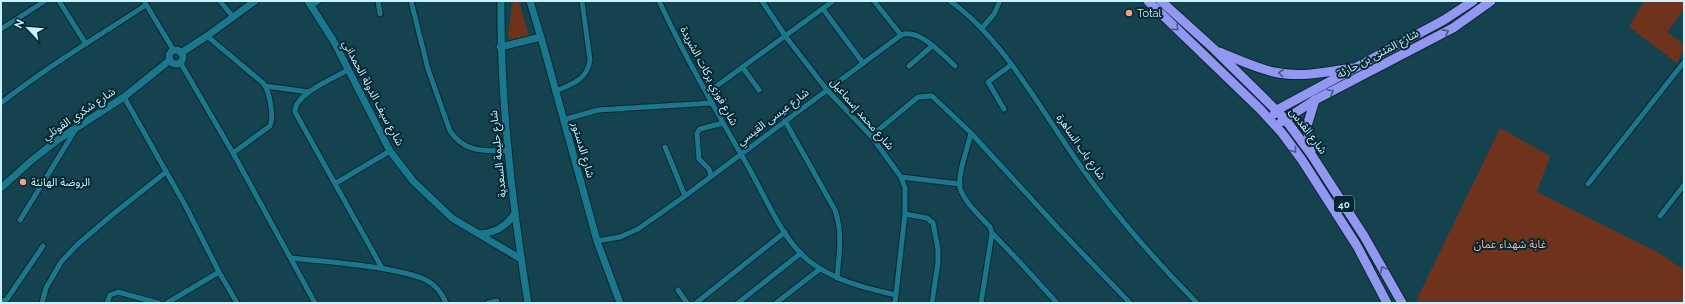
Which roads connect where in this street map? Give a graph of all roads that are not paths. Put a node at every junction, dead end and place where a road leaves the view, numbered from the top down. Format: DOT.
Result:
graph roads {
  1 [pos="45,1"];
  2 [pos="59,1"];
  3 [pos="220,1"];
  4 [pos="255,1"];
  5 [pos="319,1"];
  6 [pos="378,1"];
  7 [pos="411,1"];
  8 [pos="501,1"];
  9 [pos="530,1"];
  10 [pos="582,1"];
  11 [pos="659,1"];
  12 [pos="762,1"];
  13 [pos="833,1"];
  14 [pos="874,1"];
  15 [pos="950,1"];
  16 [pos="1000,1"];
  17 [pos="1148,1"];
  18 [pos="1161,1"];
  19 [pos="1473,1"];
  20 [pos="1491,1"];
  21 [pos="145,3"];
  22 [pos="310,3"];
  23 [pos="823,9"];
  24 [pos="380,14"];
  25 [pos="233,17"];
  26 [pos="982,28"];
  27 [pos="1,30"];
  28 [pos="901,35"];
  29 [pos="207,36"];
  30 [pos="541,37"];
  31 [pos="786,37"];
  32 [pos="86,44"];
  33 [pos="932,46"];
  34 [pos="500,47"];
  35 [pos="1214,50"];
  36 [pos="174,51"];
  37 [pos="181,53"];
  38 [pos="170,60"];
  39 [pos="180,62"];
  40 [pos="1684,62"];
  41 [pos="863,63"];
  42 [pos="1011,65"];
  43 [pos="909,66"];
  44 [pos="955,66"];
  45 [pos="1361,66"];
  46 [pos="743,68"];
  47 [pos="348,70"];
  48 [pos="1682,70"];
  49 [pos="265,86"];
  50 [pos="759,90"];
  51 [pos="827,90"];
  52 [pos="556,91"];
  53 [pos="308,92"];
  54 [pos="707,94"];
  55 [pos="124,97"];
  56 [pos="1314,100"];
  57 [pos="1,103"];
  58 [pos="712,103"];
  59 [pos="1004,109"];
  60 [pos="1277,110"];
  61 [pos="1285,119"];
  62 [pos="563,120"];
  63 [pos="1269,120"];
  64 [pos="785,121"];
  65 [pos="723,123"];
  66 [pos="1276,127"];
  67 [pos="77,128"];
  68 [pos="971,133"];
  69 [pos="871,136"];
  70 [pos="665,147"];
  71 [pos="390,151"];
  72 [pos="509,151"];
  73 [pos="233,153"];
  74 [pos="740,154"];
  75 [pos="1311,154"];
  76 [pos="166,172"];
  77 [pos="711,176"];
  78 [pos="901,177"];
  79 [pos="336,183"];
  80 [pos="960,184"];
  81 [pos="1588,184"];
  82 [pos="1684,185"];
  83 [pos="1,188"];
  84 [pos="685,196"];
  85 [pos="515,213"];
  86 [pos="906,214"];
  87 [pos="1660,216"];
  88 [pos="20,220"];
  89 [pos="784,232"];
  90 [pos="480,234"];
  91 [pos="992,234"];
  92 [pos="597,241"];
  93 [pos="43,246"];
  94 [pos="801,253"];
  95 [pos="291,258"];
  96 [pos="521,259"];
  97 [pos="382,268"];
  98 [pos="820,269"];
  99 [pos="219,272"];
  100 [pos="837,278"];
  101 [pos="678,290"];
  102 [pos="896,295"];
  103 [pos="1,300"];
  104 [pos="497,301"];
  105 [pos="42,303"];
  106 [pos="106,303"];
  107 [pos="158,303"];
  108 [pos="167,303"];
  109 [pos="237,303"];
  110 [pos="315,303"];
  111 [pos="446,303"];
  112 [pos="488,303"];
  113 [pos="528,303"];
  114 [pos="620,303"];
  115 [pos="687,303"];
  116 [pos="696,303"];
  117 [pos="738,303"];
  118 [pos="776,303"];
  119 [pos="895,303"];
  120 [pos="932,303"];
  121 [pos="981,303"];
  122 [pos="1057,303"];
  123 [pos="1130,303"];
  124 [pos="1197,303"];
  125 [pos="1387,303"];
  126 [pos="1402,303"];
  1 -- 27 [label="street"];
  2 -- 32 [label="street"];
  3 -- 25 [label="street"];
  4 -- 25 [label="street"];
  5 -- 22 [label="street"];
  6 -- 24 [label="street"];
  7 -- 72 [label="street"];
  8 -- 34 [label="street, شارع حليمة السعدية"];
  9 -- 30 [label="street, شارع الدستور"];
  10 -- 52 [label="street"];
  11 -- 54 [label="street, شارع فوزي بركات الشريدة"];
  12 -- 31 [label="street, شارع محمد إسماعيل"];
  13 -- 23 [label="street"];
  14 -- 28 [label="street"];
  15 -- 26 [label="street, شارع باب الساهرة"];
  16 -- 26 [label="street"];
  17 -- 63 [label="highway, شارع القدس / 40, one-way"];
  18 -- 35 [label="highway, شارع القدس / 40"];
  19 -- 45 [label="highway, شارع المثنى بن حارثة"];
  56 -- 20 [label="highway, شارع المثنى بن حارثة, one-way"];
  21 -- 32 [label="street"];
  21 -- 36 [label="street"];
  22 -- 47 [label="street, شارع سيف الدولة الحمداني"];
  23 -- 31 [label="street"];
  23 -- 41 [label="street"];
  25 -- 29 [label="street"];
  26 -- 42 [label="street, شارع باب الساهرة"];
  28 -- 33 [label="street"];
  28 -- 41 [label="street, شارع عيسى القيسي"];
  29 -- 37 [label="street"];
  29 -- 49 [label="street"];
  30 -- 34 [label="street"];
  30 -- 52 [label="street, شارع الدستور"];
  31 -- 46 [label="street"];
  31 -- 51 [label="street, شارع محمد إسماعيل"];
  32 -- 57 [label="street"];
  33 -- 43 [label="street"];
  33 -- 44 [label="street"];
  34 -- 72 [label="street, شارع حليمة السعدية"];
  45 -- 35 [label="highway, one-way"];
  35 -- 60 [label="highway, شارع القدس / 40"];
  36 -- 37 [label="street"];
  36 -- 38 [label="street"];
  37 -- 39 [label="street"];
  38 -- 39 [label="street"];
  38 -- 55 [label="street, شارع شكري القوتلي"];
  39 -- 73 [label="street"];
  40 -- 48 [label="street"];
  41 -- 51 [label="street, شارع عيسى القيسي"];
  42 -- 59 [label="street"];
  42 -- 124 [label="street, شارع باب الساهرة"];
  45 -- 60 [label="highway, شارع المثنى بن حارثة"];
  46 -- 50 [label="street"];
  46 -- 54 [label="street"];
  47 -- 53 [label="street"];
  47 -- 71 [label="street, شارع سيف الدولة الحمداني"];
  48 -- 81 [label="street"];
  49 -- 53 [label="street"];
  49 -- 73 [label="street"];
  51 -- 64 [label="street, شارع عيسى القيسي"];
  51 -- 69 [label="street, شارع محمد إسماعيل"];
  52 -- 62 [label="street, شارع الدستور"];
  53 -- 79 [label="street"];
  54 -- 58 [label="street, شارع فوزي بركات الشريدة"];
  55 -- 67 [label="street, شارع شكري القوتلي"];
  55 -- 76 [label="street"];
  56 -- 61 [label="highway, شارع المثنى بن حارثة"];
  56 -- 75 [label="highway"];
  58 -- 62 [label="street"];
  58 -- 65 [label="street, شارع فوزي بركات الشريدة"];
  60 -- 61 [label="highway, شارع القدس / 40"];
  60 -- 63 [label="highway, شارع المثنى بن حارثة"];
  61 -- 66 [label="highway, شارع المثنى بن حارثة"];
  61 -- 75 [label="highway, شارع القدس / 40"];
  62 -- 92 [label="street, شارع الدستور"];
  63 -- 66 [label="highway, شارع القدس / 40"];
  64 -- 74 [label="street, شارع عيسى القيسي"];
  64 -- 100 [label="street"];
  65 -- 74 [label="street, شارع فوزي بركات الشريدة"];
  65 -- 77 [label="street"];
  66 -- 125 [label="highway, شارع القدس / 40, one-way"];
  67 -- 83 [label="street, شارع شكري القوتلي"];
  67 -- 88 [label="street"];
  68 -- 69 [label="street"];
  68 -- 80 [label="street"];
  68 -- 123 [label="street"];
  69 -- 78 [label="street, شارع محمد إسماعيل"];
  70 -- 84 [label="street"];
  71 -- 79 [label="street"];
  71 -- 90 [label="street, شارع سيف الدولة الحمداني"];
  72 -- 85 [label="street, شارع حليمة السعدية"];
  73 -- 95 [label="street"];
  74 -- 77 [label="street, شارع عيسى القيسي"];
  74 -- 89 [label="street, شارع فوزي بركات الشريدة"];
  126 -- 75 [label="highway, شارع القدس / 40, one-way"];
  76 -- 99 [label="street"];
  76 -- 105 [label="street"];
  77 -- 84 [label="street, شارع عيسى القيسي"];
  78 -- 80 [label="street"];
  78 -- 86 [label="street, شارع محمد إسماعيل"];
  79 -- 97 [label="street"];
  80 -- 91 [label="street"];
  82 -- 87 [label="street"];
  84 -- 92 [label="street, شارع عيسى القيسي"];
  85 -- 90 [label="street"];
  85 -- 96 [label="street, شارع حليمة السعدية"];
  86 -- 102 [label="street, شارع محمد إسماعيل"];
  86 -- 120 [label="street"];
  89 -- 94 [label="street, شارع فوزي بركات الشريدة"];
  89 -- 116 [label="street"];
  90 -- 96 [label="street, شارع سيف الدولة الحمداني"];
  91 -- 121 [label="street"];
  91 -- 122 [label="street"];
  92 -- 114 [label="street, شارع الدستور"];
  93 -- 103 [label="street"];
  94 -- 98 [label="street, شارع فوزي بركات الشريدة"];
  94 -- 117 [label="street"];
  95 -- 97 [label="street"];
  95 -- 110 [label="street"];
  96 -- 113 [label="street, شارع حليمة السعدية"];
  97 -- 111 [label="street"];
  98 -- 100 [label="street, شارع فوزي بركات الشريدة"];
  98 -- 118 [label="street"];
  99 -- 108 [label="street"];
  99 -- 109 [label="street"];
  100 -- 102 [label="street, شارع فوزي بركات الشريدة"];
  101 -- 115 [label="street"];
  102 -- 119 [label="street, شارع محمد إسماعيل"];
  104 -- 112 [label="street"];
  106 -- 107 [label="street"];
}
